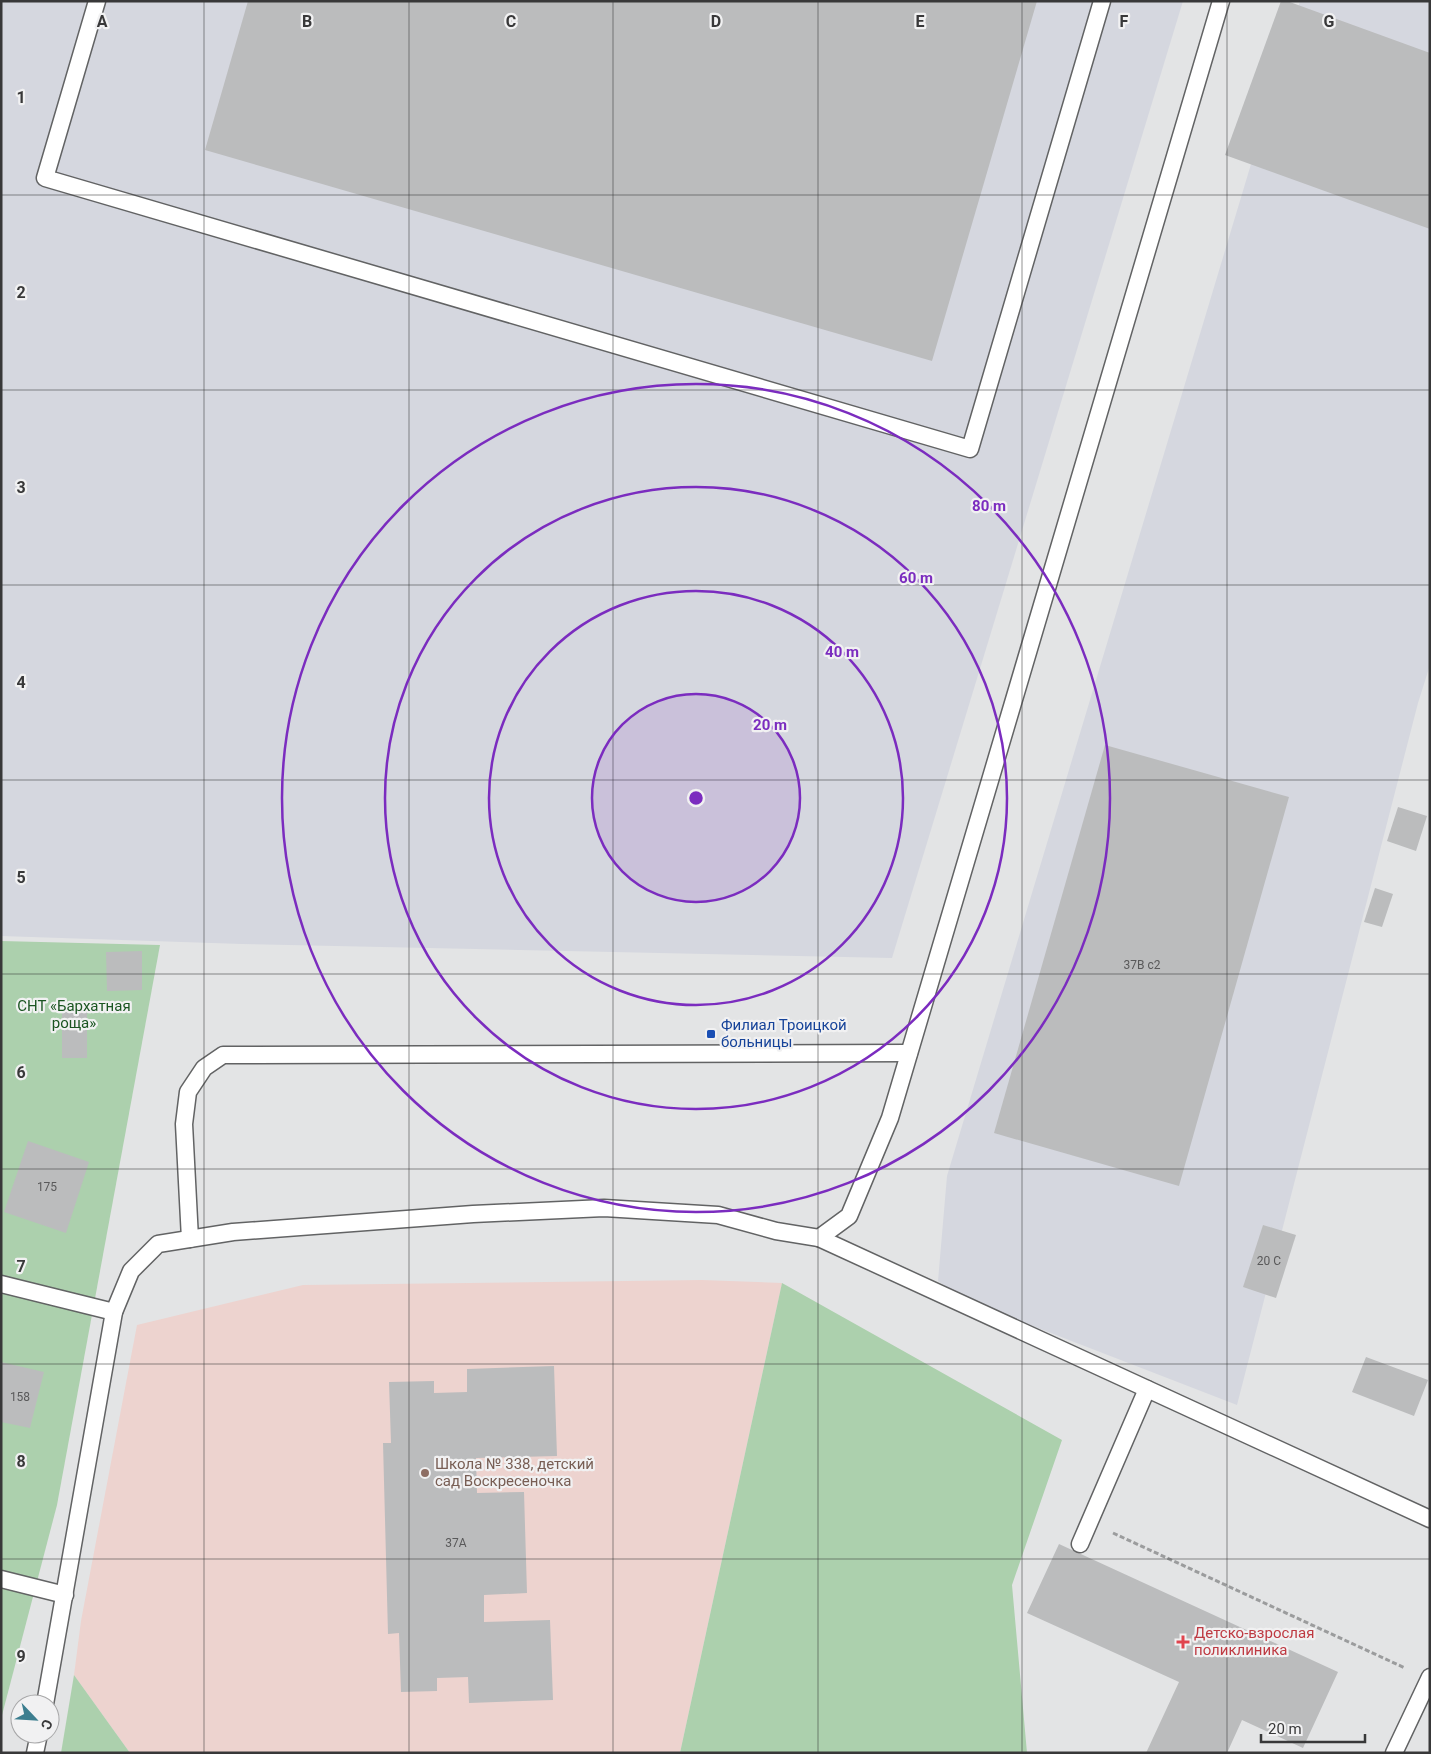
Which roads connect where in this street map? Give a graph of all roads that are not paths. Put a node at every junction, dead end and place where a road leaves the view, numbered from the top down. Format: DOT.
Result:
graph roads {
  1 [pos="97,1"];
  2 [pos="1102,1"];
  3 [pos="1221,1"];
  4 [pos="909,1052"];
  5 [pos="819,1238"];
  6 [pos="190,1239"];
  7 [pos="1,1284"];
  8 [pos="114,1312"];
  9 [pos="1147,1389"];
  10 [pos="1430,1519"];
  11 [pos="1080,1544"];
  12 [pos="1,1579"];
  13 [pos="65,1595"];
  14 [pos="1430,1677"];
  15 [pos="46,1694"];
  16 [pos="1394,1753"];
  1 -- 2 [label="lane"];
  3 -- 4 [label="lane"];
  4 -- 5 [label="lane"];
  4 -- 6 [label="lane"];
  5 -- 6 [label="lane"];
  5 -- 9 [label="lane"];
  6 -- 8 [label="lane"];
  7 -- 8 [label="lane"];
  8 -- 13 [label="lane"];
  9 -- 10 [label="lane"];
  9 -- 11 [label="lane"];
  12 -- 13 [label="lane"];
  13 -- 15 [label="lane"];
  14 -- 16 [label="lane"];
}
